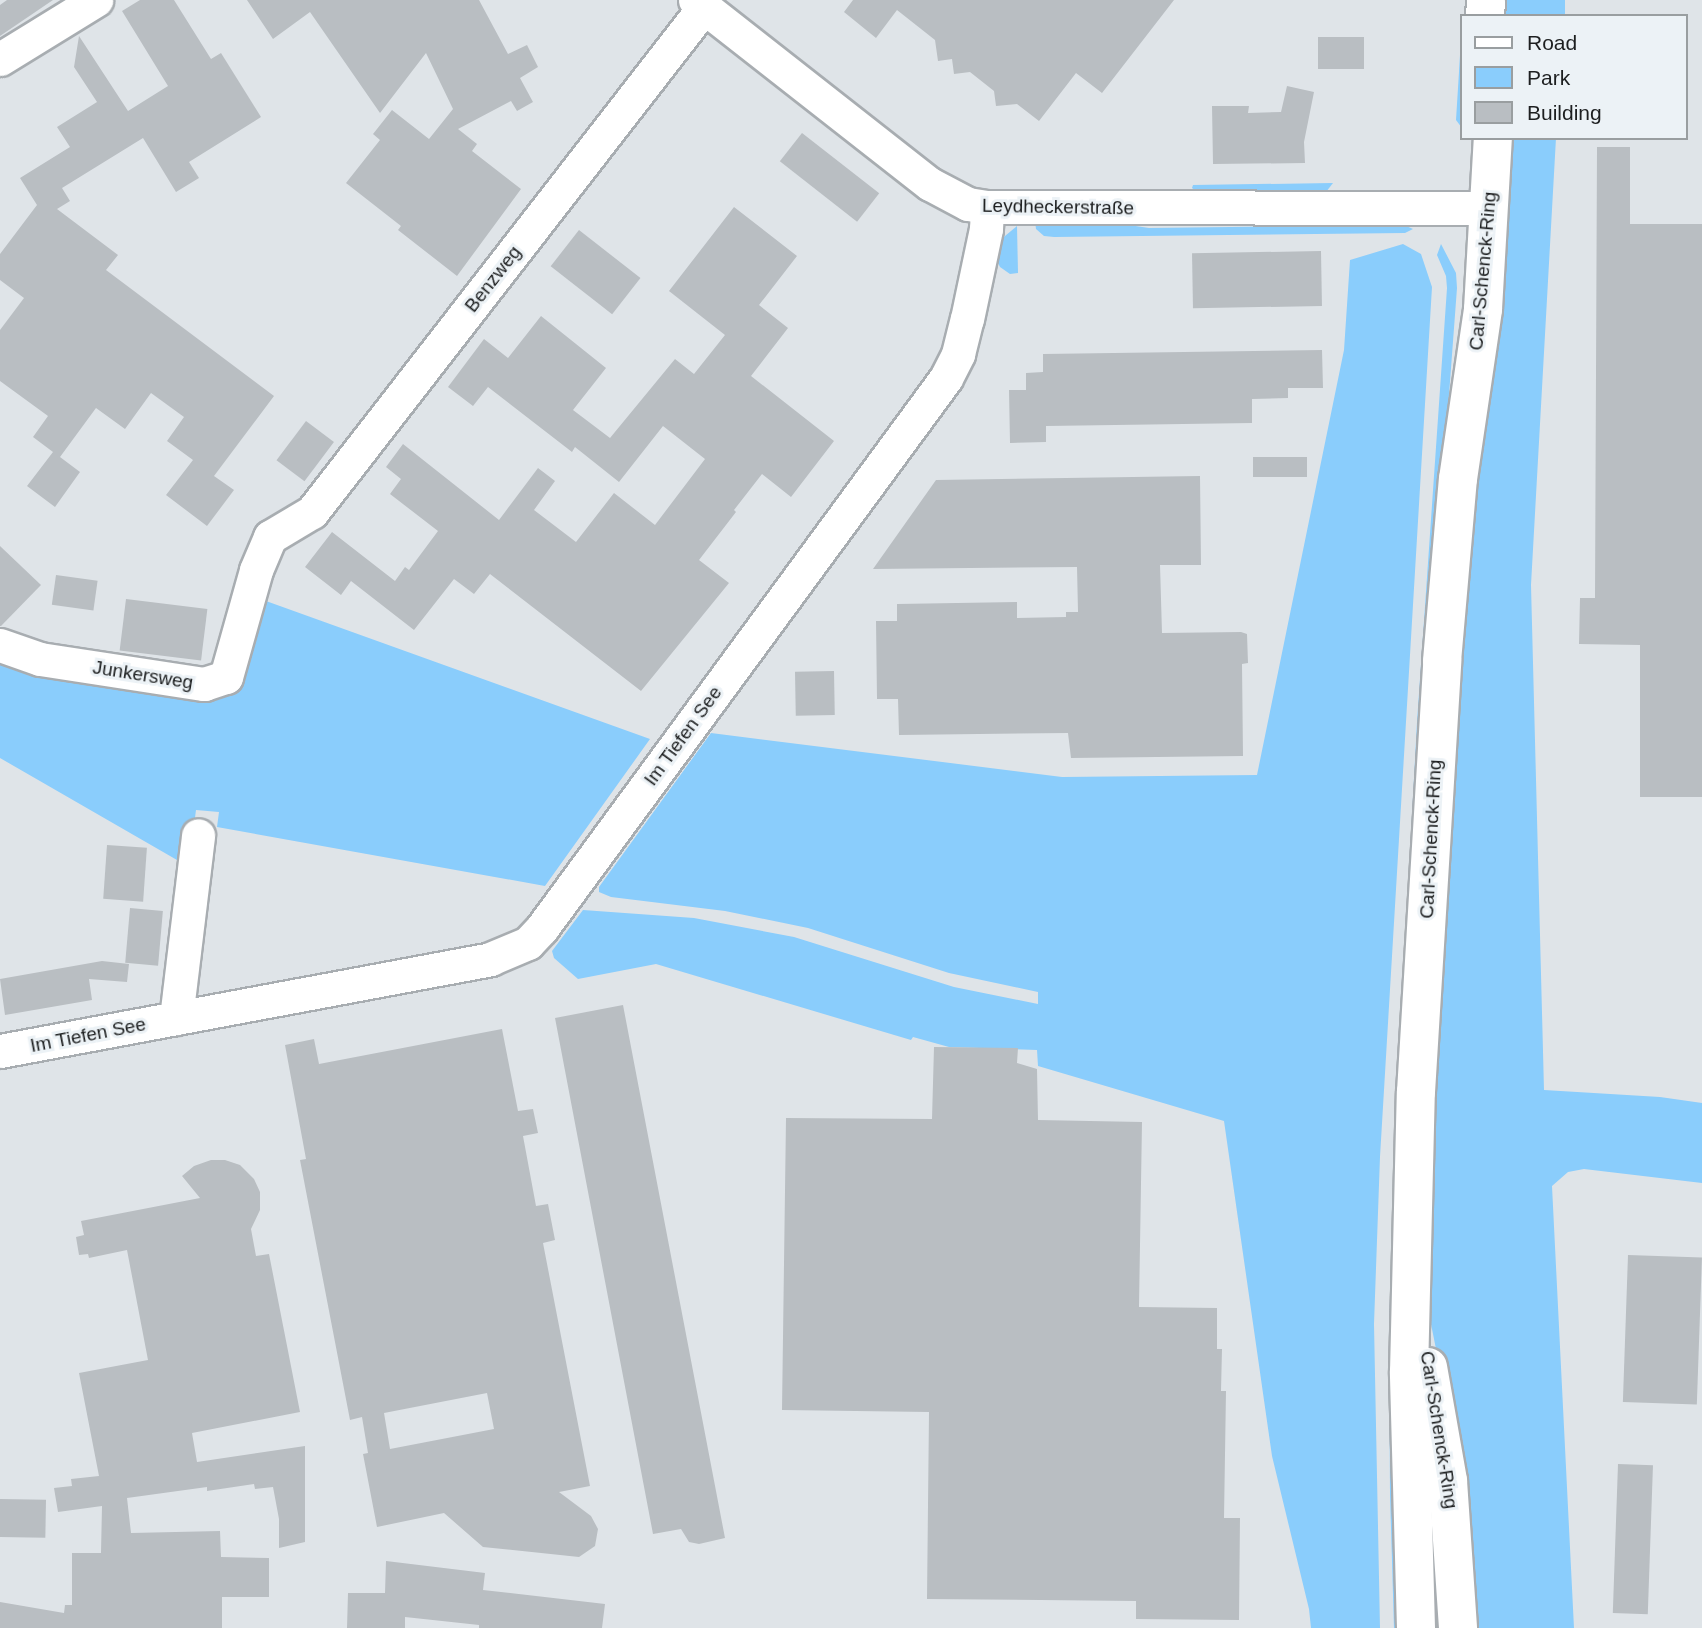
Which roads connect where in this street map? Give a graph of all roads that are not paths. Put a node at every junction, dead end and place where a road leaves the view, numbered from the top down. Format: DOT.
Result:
graph roads {
  1 [pos="96,0"];
  2 [pos="700,3"];
  3 [pos="6,57"];
  4 [pos="1471,140"];
  5 [pos="1493,140"];
  6 [pos="987,207"];
  7 [pos="1478,208"];
  8 [pos="270,537"];
  9 [pos="0,645"];
  10 [pos="198,835"];
  11 [pos="176,1018"];
  12 [pos="0,1051"];
  13 [pos="1411,1233"];
  14 [pos="1416,1628"];
  15 [pos="1458,1628"];
  1 -- 3 [label="street"];
  2 -- 6 [label="street, Leydheckerstraße"];
  2 -- 8 [label="street, Benzweg"];
  4 -- 7 [label="main road, Carl-Schenck-Ring"];
  5 -- 7 [label="main road, Carl-Schenck-Ring"];
  6 -- 7 [label="street, Leydheckerstraße"];
  6 -- 11 [label="street, Im Tiefen See"];
  7 -- 13 [label="main road, Carl-Schenck-Ring"];
  8 -- 9 [label="street, Junkersweg"];
  10 -- 11 [label="street"];
  11 -- 12 [label="street, Im Tiefen See"];
  13 -- 14 [label="main road, Carl-Schenck-Ring"];
  13 -- 15 [label="main road, Carl-Schenck-Ring"];
}
